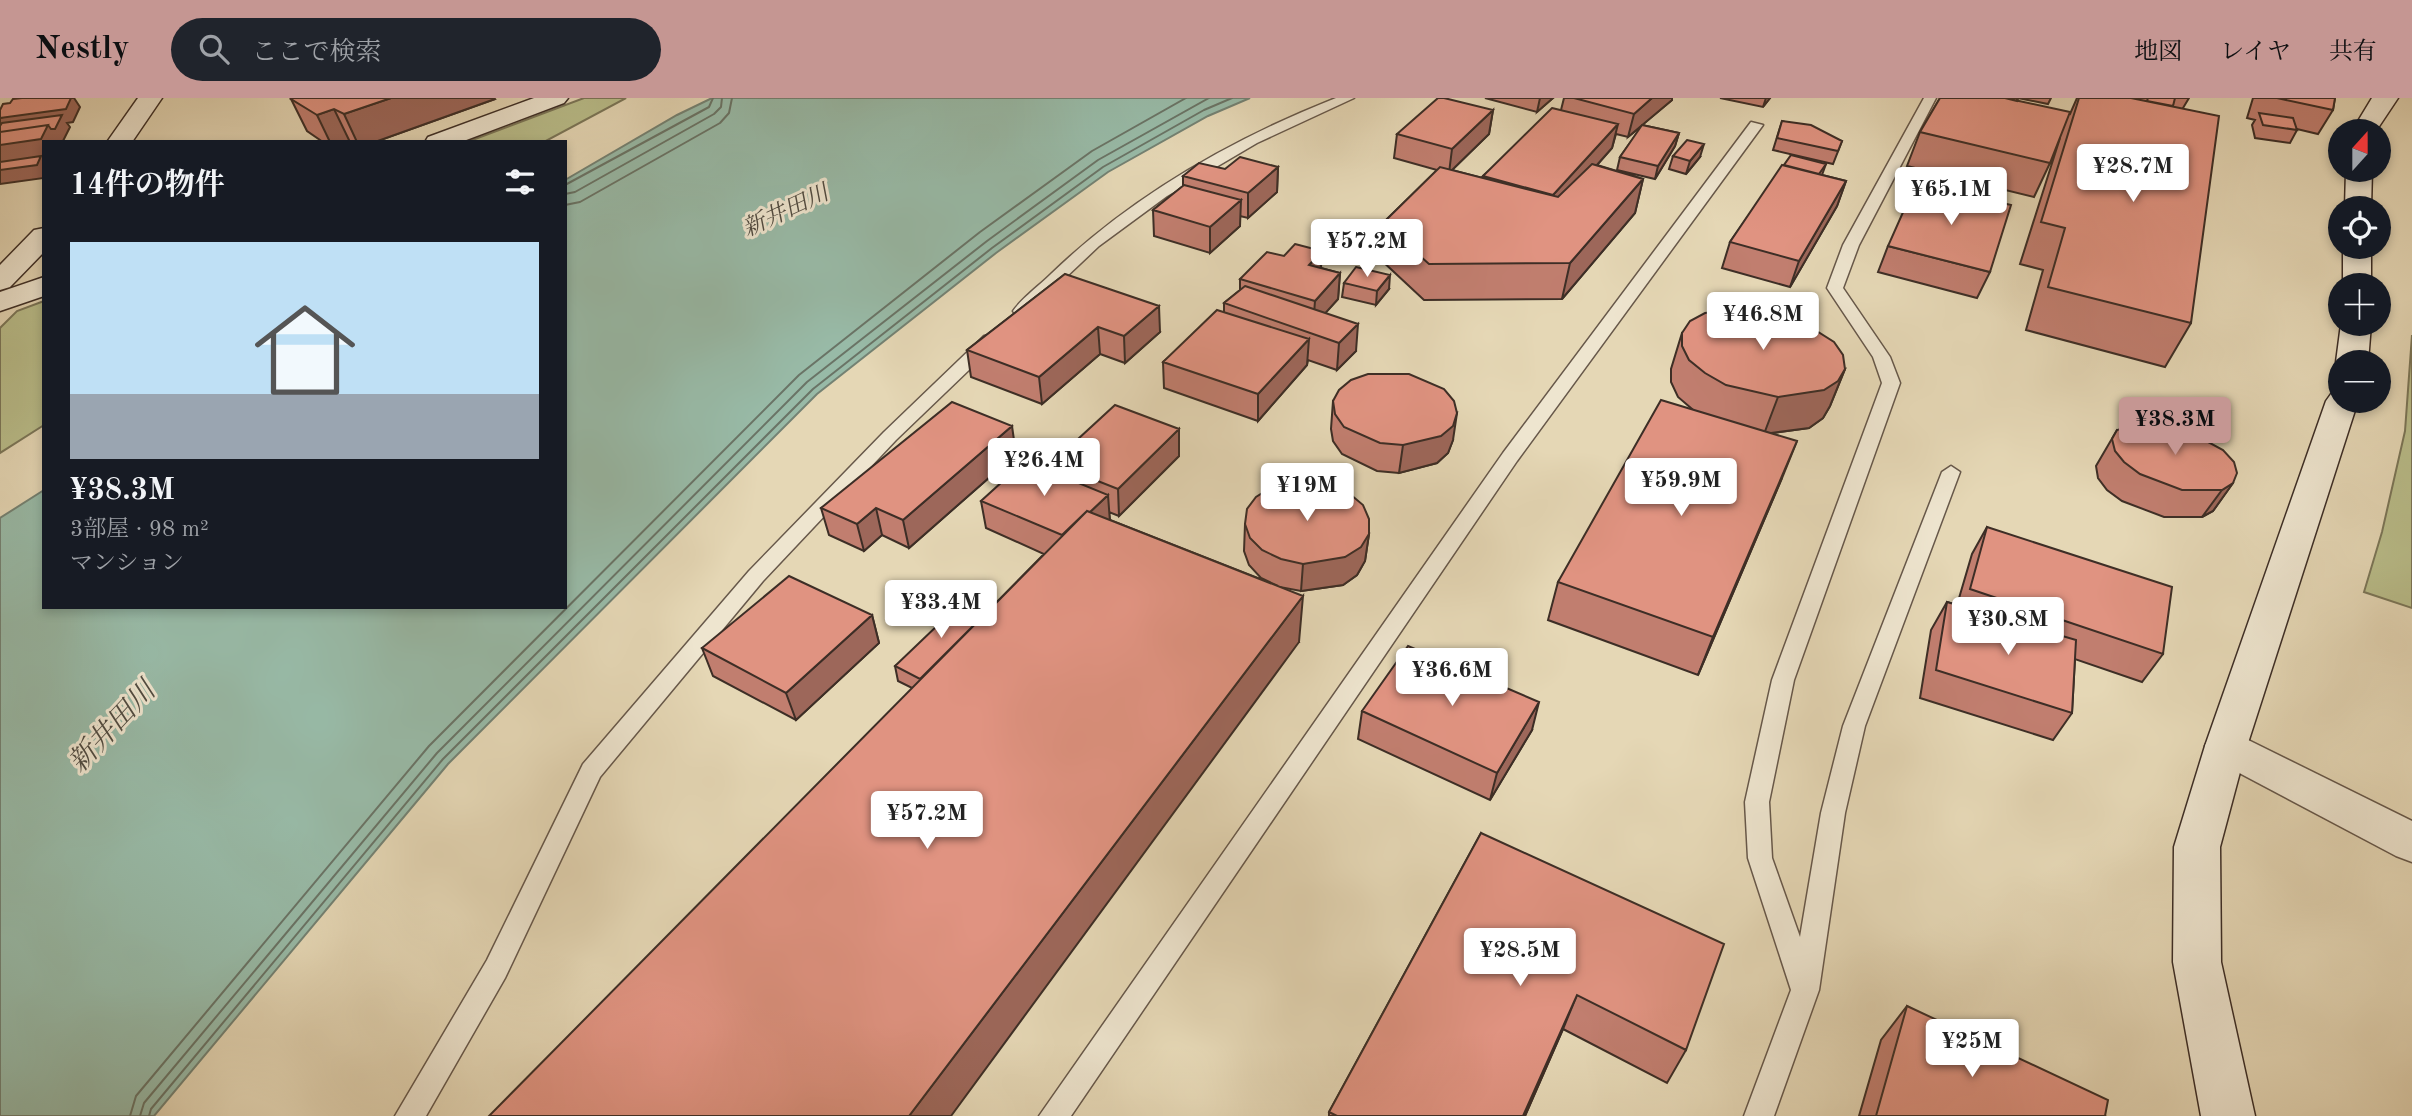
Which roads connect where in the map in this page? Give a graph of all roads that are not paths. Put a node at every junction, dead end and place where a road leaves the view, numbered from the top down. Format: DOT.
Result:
graph roads {
  1 [pos="150,98"];
  2 [pos="556,98"];
  3 [pos="1348,98"];
  4 [pos="1930,98"];
  5 [pos="2386,98"];
  6 [pos="2371,119"];
  7 [pos="1756,125"];
  8 [pos="120,140"];
  9 [pos="442,140"];
  10 [pos="42,238"];
  11 [pos="0,281"];
  12 [pos="42,287"];
  13 [pos="0,302"];
  14 [pos="2338,413"];
  15 [pos="1951,472"];
  16 [pos="2226,746"];
  17 [pos="2412,843"];
  18 [pos="1805,990"];
  19 [pos="410,1116"];
  20 [pos="1054,1116"];
  21 [pos="1759,1116"];
  22 [pos="2228,1116"];
  1 -- 8 [label="street"];
  2 -- 9 [label="street"];
  3 -- 19 [label="lane"];
  4 -- 18 [label="lane"];
  5 -- 6 [label="street"];
  7 -- 20 [label="lane"];
  10 -- 11 [label="street"];
  12 -- 13 [label="street"];
  14 -- 16 [label="street"];
  15 -- 18 [label="lane"];
  16 -- 17 [label="street"];
  16 -- 22 [label="street"];
  18 -- 21 [label="lane"];
}
